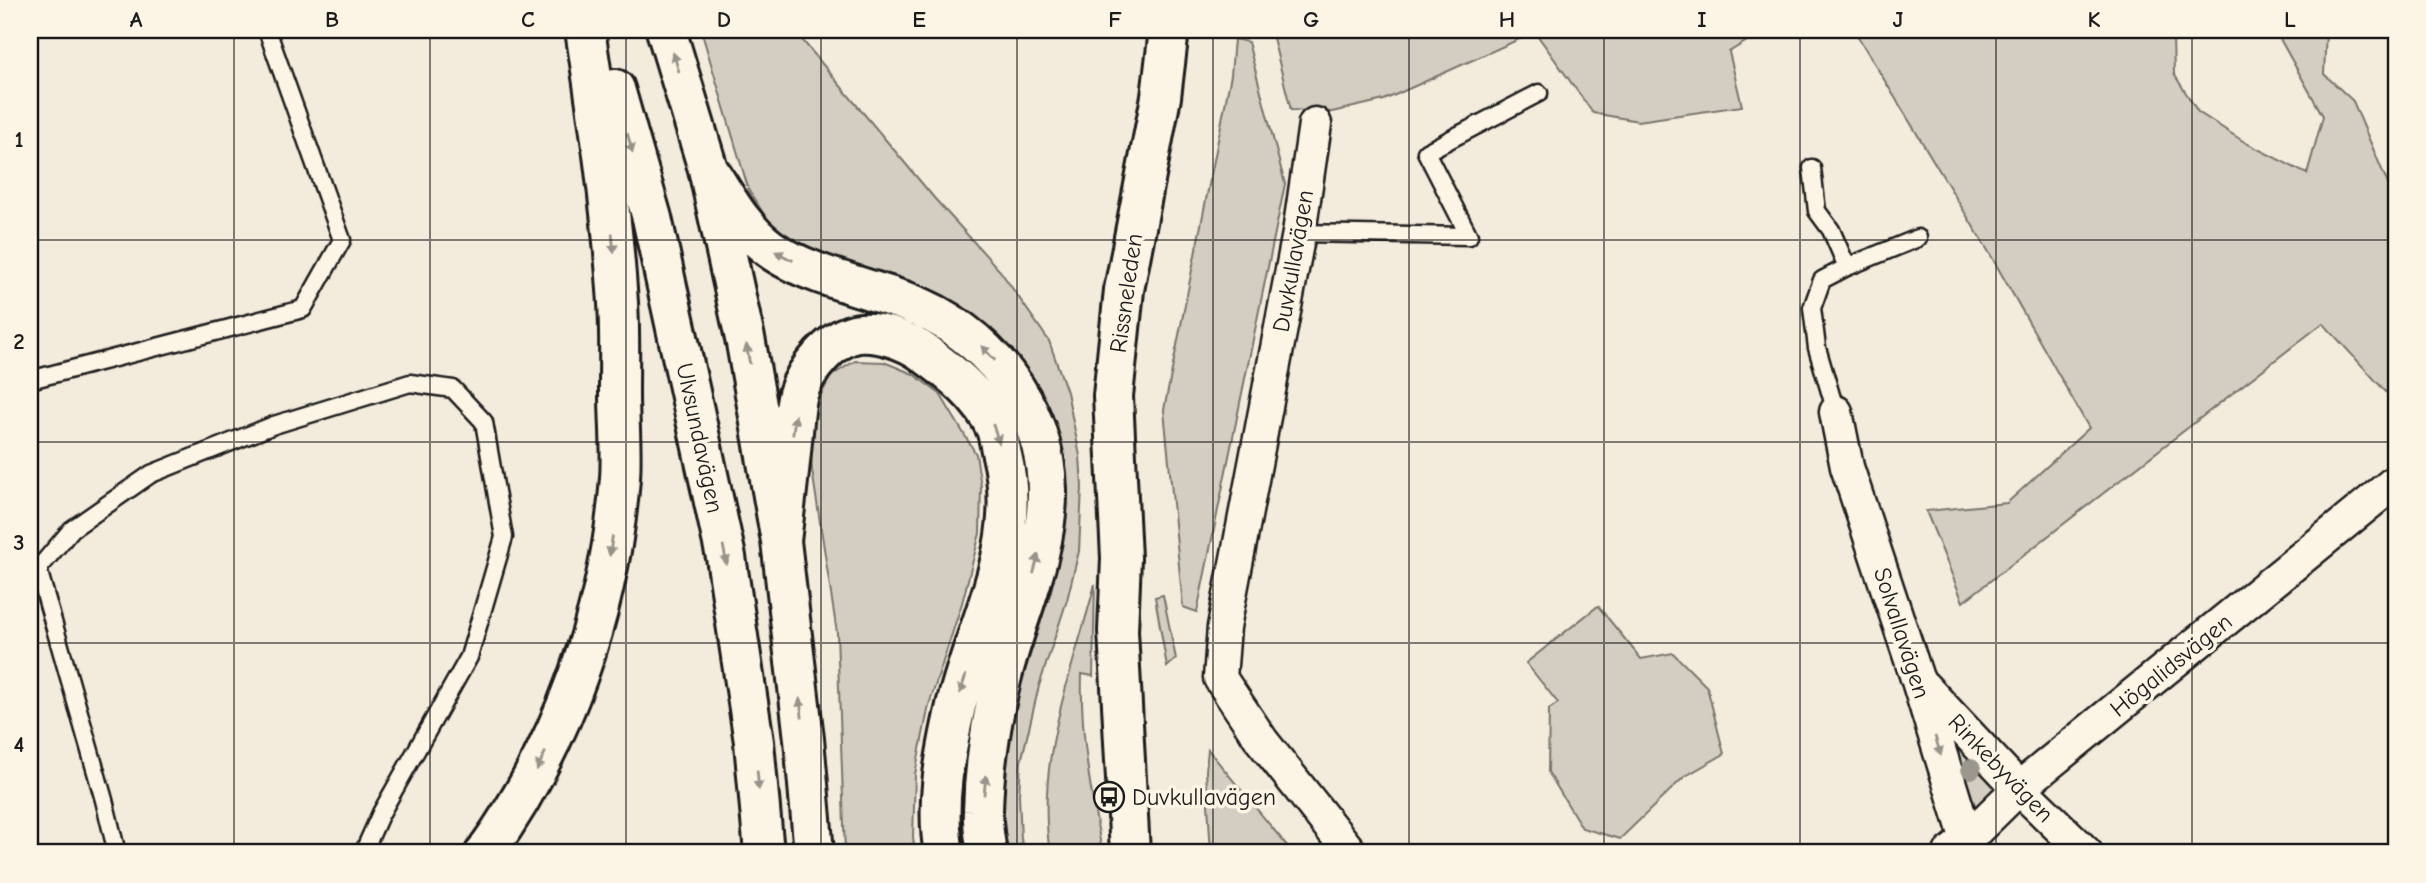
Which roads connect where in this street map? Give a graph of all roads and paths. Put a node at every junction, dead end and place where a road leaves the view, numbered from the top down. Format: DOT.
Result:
graph roads {
  1 [pos="267,30"];
  2 [pos="585,30"];
  3 [pos="598,30"];
  4 [pos="666,30"];
  5 [pos="1169,30"];
  6 [pos="1539,93"];
  7 [pos="1315,124"];
  8 [pos="1812,168"];
  9 [pos="708,169"];
  10 [pos="1300,233"];
  11 [pos="1918,238"];
  12 [pos="1847,267"];
  13 [pos="30,380"];
  14 [pos="1836,412"];
  15 [pos="2396,481"];
  16 [pos="781,541"];
  17 [pos="1121,558"];
  18 [pos="1918,681"];
  19 [pos="2019,788"];
  20 [pos="1963,849"];
  21 [pos="117,853"];
  22 [pos="363,853"];
  23 [pos="485,853"];
  24 [pos="764,853"];
  25 [pos="814,853"];
  26 [pos="944,853"];
  27 [pos="987,853"];
  28 [pos="1130,853"];
  29 [pos="1157,853"];
  30 [pos="1352,853"];
  31 [pos="2086,853"];
  1 -- 13 [label="lane"];
  2 -- 23 [label="main road, one-way"];
  3 -- 24 [label="main road, Ulvsundavägen, one-way"];
  9 -- 4 [label="main road, one-way"];
  5 -- 17 [label="main road, Rissneleden"];
  6 -- 10 [label="lane"];
  7 -- 10 [label="street, Duvkullavägen"];
  8 -- 12 [label="lane"];
  16 -- 9 [label="main road, one-way"];
  27 -- 9 [label="main road, one-way"];
  10 -- 30 [label="street, Duvkullavägen"];
  11 -- 12 [label="lane"];
  12 -- 14 [label="lane"];
  14 -- 18 [label="street, Solvallavägen"];
  15 -- 19 [label="street, Högalidsvägen"];
  25 -- 16 [label="main road, one-way"];
  16 -- 26 [label="main road, one-way"];
  17 -- 28 [label="main road, Rissneleden"];
  17 -- 29 [label="main road, Rissneleden"];
  18 -- 19 [label="street, Rinkebyvägen"];
  18 -- 20 [label="street, Solvallavägen, one-way"];
  19 -- 20 [label="street, Högalidsvägen"];
  19 -- 31 [label="street, Rinkebyvägen"];
  21 -- 22 [label="lane"];
}
